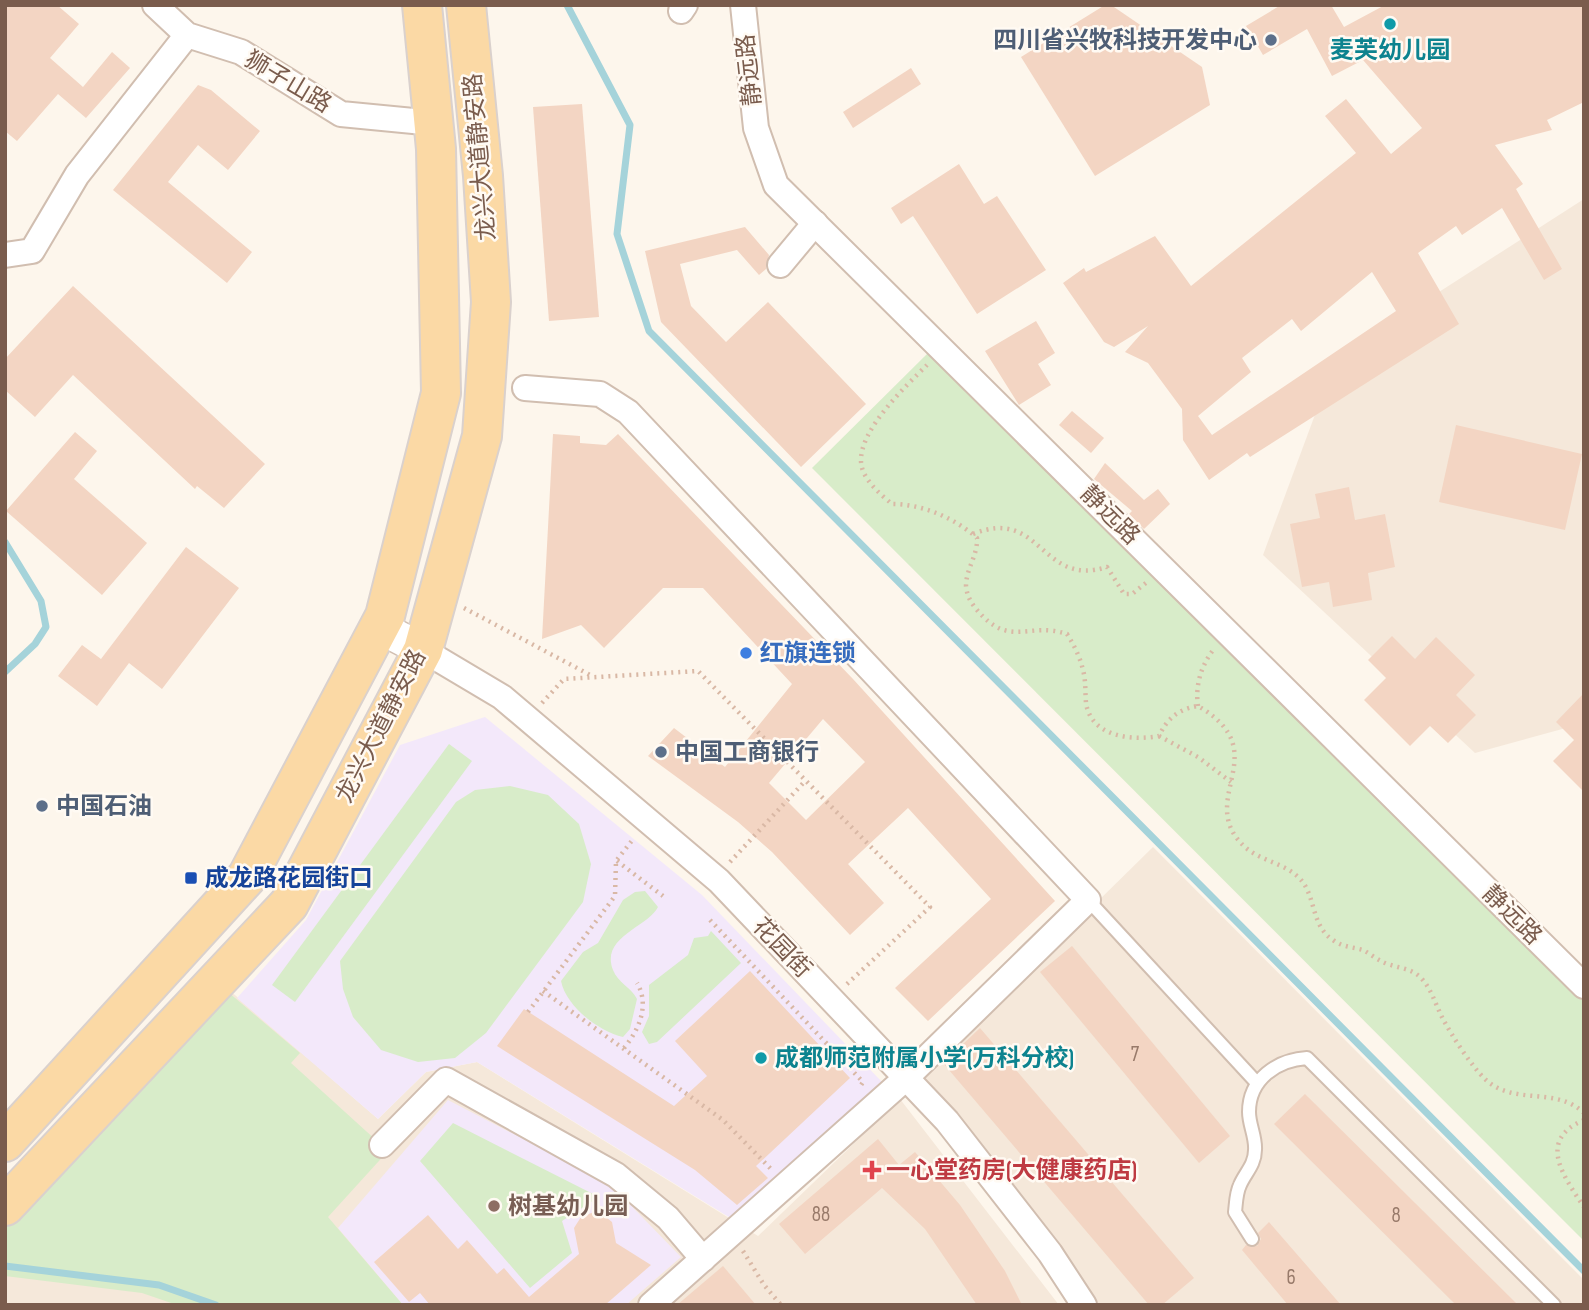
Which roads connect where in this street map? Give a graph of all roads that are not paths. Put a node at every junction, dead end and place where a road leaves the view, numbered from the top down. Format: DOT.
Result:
graph roads {
  1 [pos="155,5"];
  2 [pos="422,5"];
  3 [pos="466,5"];
  4 [pos="743,5"];
  5 [pos="187,35"];
  6 [pos="434,122"];
  7 [pos="815,223"];
  8 [pos="5,255"];
  9 [pos="779,265"];
  10 [pos="525,388"];
  11 [pos="379,627"];
  12 [pos="423,650"];
  13 [pos="1088,900"];
  14 [pos="1580,976"];
  15 [pos="906,1078"];
  16 [pos="1257,1083"];
  17 [pos="5,1142"];
  18 [pos="382,1145"];
  19 [pos="5,1206"];
  20 [pos="1252,1239"];
  21 [pos="703,1259"];
  22 [pos="651,1305"];
  23 [pos="1084,1305"];
  24 [pos="1554,1305"];
  1 -- 5 [label="street, 狮子山路"];
  2 -- 6 [label="main road, 龙兴大道静安路"];
  3 -- 12 [label="main road, 龙兴大道静安路"];
  4 -- 7 [label="street, 静远路"];
  5 -- 6 [label="street, 狮子山路"];
  5 -- 8 [label="street"];
  6 -- 11 [label="main road, 龙兴大道静安路"];
  7 -- 9 [label="street"];
  7 -- 14 [label="street, 静远路"];
  10 -- 13 [label="street"];
  11 -- 12 [label="street"];
  11 -- 17 [label="main road, 龙兴大道静安路"];
  12 -- 15 [label="street, 花园街"];
  12 -- 19 [label="main road, 龙兴大道静安路"];
  13 -- 15 [label="street"];
  13 -- 16 [label="lane"];
  15 -- 21 [label="street"];
  15 -- 23 [label="street, 花园街"];
  16 -- 20 [label="lane"];
  16 -- 24 [label="lane"];
  18 -- 21 [label="street"];
  21 -- 22 [label="street"];
}
